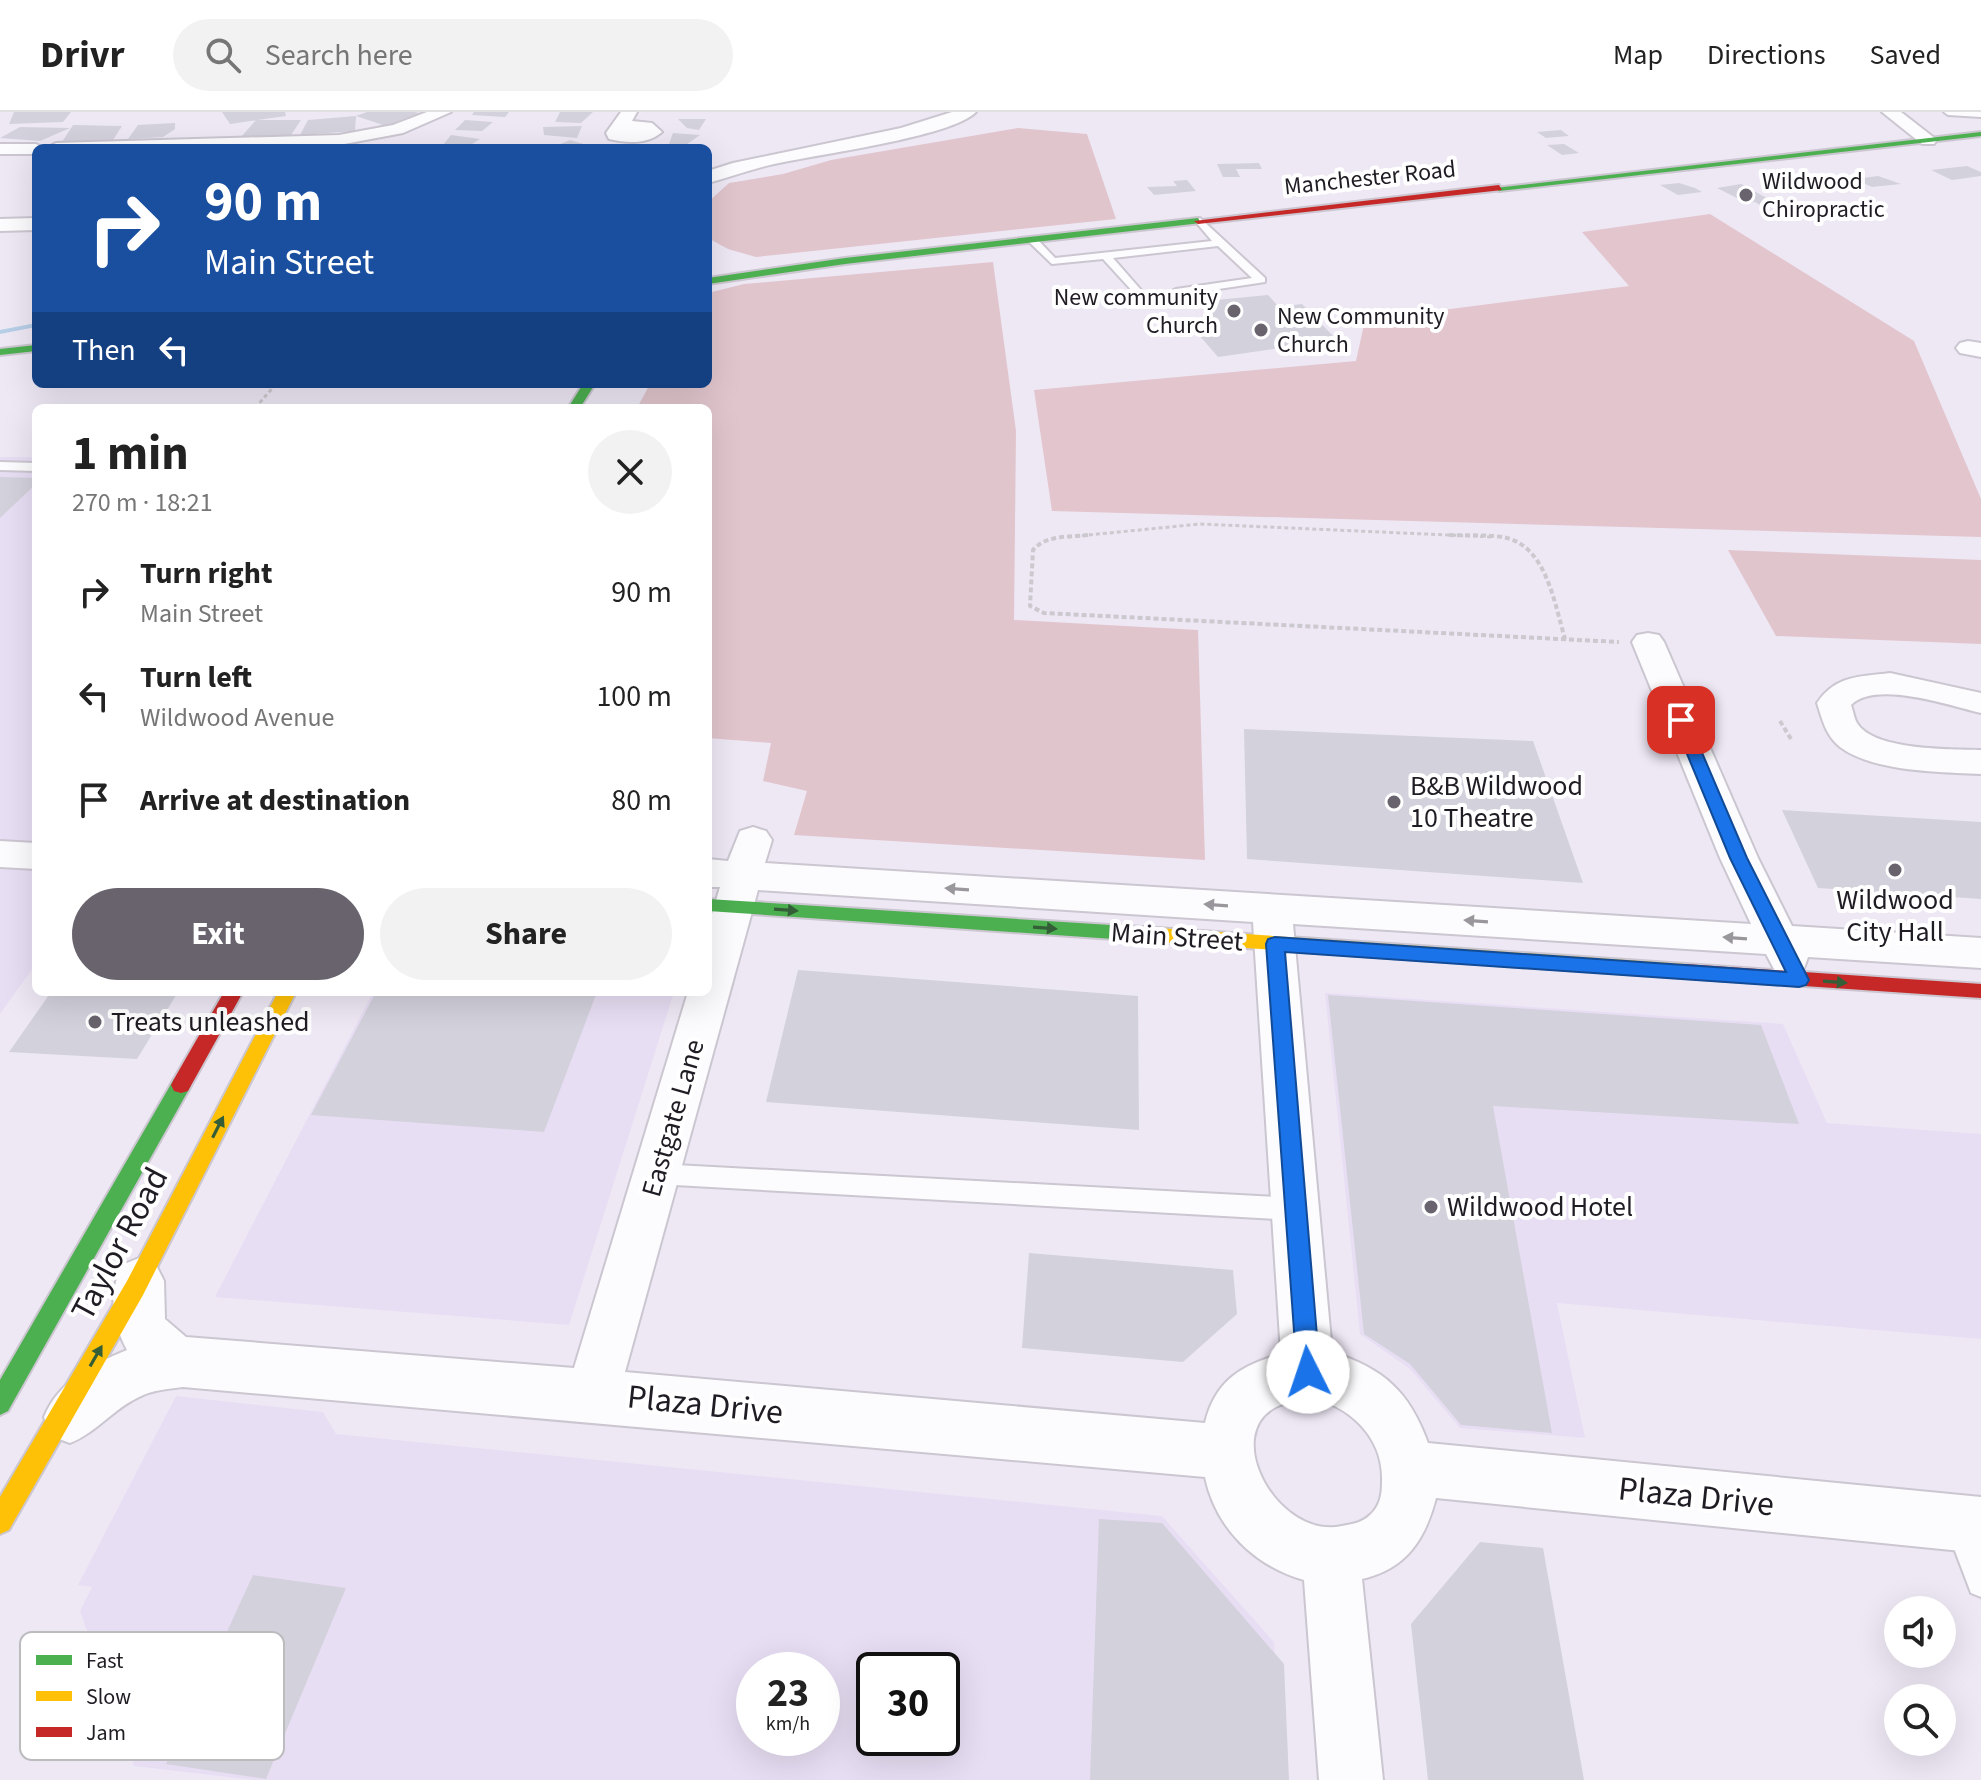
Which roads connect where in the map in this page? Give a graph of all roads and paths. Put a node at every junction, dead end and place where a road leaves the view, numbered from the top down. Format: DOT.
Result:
graph roads {
  1 [pos="443,112"];
  2 [pos="945,112"];
  3 [pos="968,112"];
  4 [pos="1870,112"];
  5 [pos="1889,112"];
  6 [pos="1948,112"];
  7 [pos="1981,113"];
  8 [pos="204,129"];
  9 [pos="1981,134"];
  10 [pos="1928,140"];
  11 [pos="193,144"];
  12 [pos="224,144"];
  13 [pos="0,149"];
  14 [pos="32,149"];
  15 [pos="757,159"];
  16 [pos="712,166"];
  17 [pos="712,176"];
  18 [pos="1200,221"];
  19 [pos="32,224"];
  20 [pos="0,225"];
  21 [pos="1032,240"];
  22 [pos="1220,243"];
  23 [pos="1106,256"];
  24 [pos="712,271"];
  25 [pos="764,271"];
  26 [pos="712,280"];
  27 [pos="32,348"];
  28 [pos="0,352"];
  29 [pos="272,388"];
  30 [pos="258,404"];
  31 [pos="0,466"];
  32 [pos="32,467"];
  33 [pos="1565,639"];
  34 [pos="1636,642"];
  35 [pos="1981,703"];
  36 [pos="1780,721"];
  37 [pos="1791,739"];
  38 [pos="1981,762"];
  39 [pos="0,854"];
  40 [pos="32,856"];
  41 [pos="729,880"];
  42 [pos="1273,927"];
  43 [pos="1779,940"];
  44 [pos="712,949"];
  45 [pos="1981,953"];
  46 [pos="1799,980"];
  47 [pos="1981,991"];
  48 [pos="232,996"];
  49 [pos="285,996"];
  50 [pos="701,996"];
  51 [pos="657,1174"];
  52 [pos="1296,1209"];
  53 [pos="139,1281"];
  54 [pos="183,1362"];
  55 [pos="1308,1372"];
  56 [pos="592,1395"];
  57 [pos="0,1403"];
  58 [pos="48,1439"];
  59 [pos="1226,1452"];
  60 [pos="1410,1468"];
  61 [pos="0,1521"];
  62 [pos="1970,1524"];
  63 [pos="1331,1558"];
  64 [pos="1981,1583"];
  65 [pos="1351,1780"];
  1 -- 12 [label="street"];
  2 -- 15 [label="street"];
  3 -- 15 [label="street"];
  4 -- 5 [label="street"];
  5 -- 10 [label="street"];
  6 -- 7 [label="lane"];
  8 -- 11 [label="street"];
  9 -- 10 [label="street, Manchester Road"];
  10 -- 18 [label="street, Manchester Road"];
  13 -- 14 [label="street"];
  15 -- 16 [label="street"];
  15 -- 17 [label="street"];
  18 -- 21 [label="street, Manchester Road"];
  18 -- 22 [label="lane"];
  19 -- 20 [label="street"];
  21 -- 23 [label="lane"];
  21 -- 25 [label="street, Manchester Road"];
  22 -- 23 [label="lane"];
  22 -- 23 [label="lane"];
  24 -- 25 [label="street, Manchester Road"];
  25 -- 26 [label="street, Manchester Road"];
  27 -- 28 [label="street"];
  29 -- 30 [label="path"];
  31 -- 32 [label="lane"];
  33 -- 33 [label="path"];
  33 -- 34 [label="path"];
  34 -- 43 [label="street"];
  35 -- 38 [label="street"];
  36 -- 37 [label="path"];
  39 -- 40 [label="street"];
  41 -- 42 [label="street, Main Street"];
  41 -- 44 [label="street, Eastgate Lane"];
  43 -- 42 [label="street, Main Street, one-way"];
  42 -- 46 [label="street, Main Street"];
  42 -- 52 [label="street"];
  43 -- 45 [label="street, Main Street"];
  43 -- 46 [label="street"];
  46 -- 47 [label="street, Main Street, one-way"];
  48 -- 57 [label="street, Taylor Road"];
  53 -- 49 [label="street, Taylor Road, one-way"];
  50 -- 51 [label="street, Eastgate Lane"];
  51 -- 52 [label="lane"];
  51 -- 56 [label="street, Eastgate Lane"];
  52 -- 55 [label="street"];
  53 -- 54 [label="street"];
  58 -- 53 [label="street, Taylor Road, one-way"];
  54 -- 56 [label="street, Plaza Drive"];
  54 -- 58 [label="street"];
  55 -- 59 [label="street"];
  55 -- 60 [label="street"];
  56 -- 59 [label="street, Plaza Drive"];
  58 -- 61 [label="street, Taylor Road"];
  59 -- 63 [label="street"];
  60 -- 62 [label="street, Plaza Drive"];
  60 -- 63 [label="street"];
  62 -- 64 [label="lane"];
  63 -- 65 [label="street"];
}
